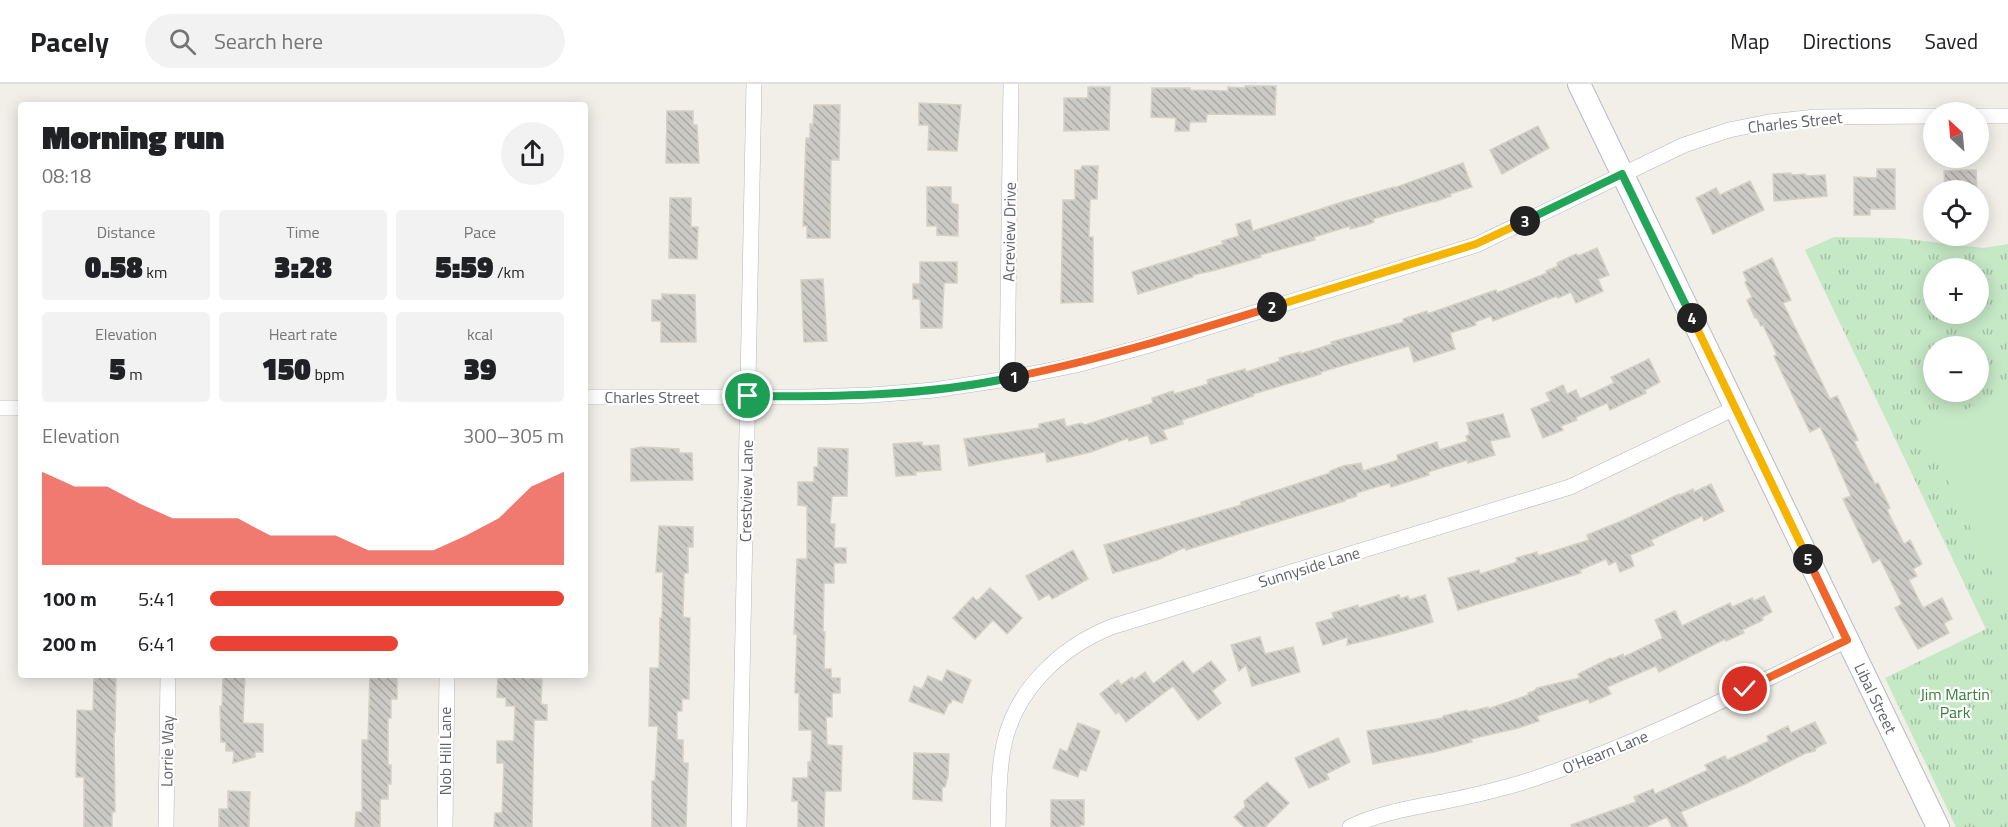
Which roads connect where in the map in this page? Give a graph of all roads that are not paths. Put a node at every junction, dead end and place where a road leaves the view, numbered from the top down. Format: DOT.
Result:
graph roads {
  1 [pos="754,84"];
  2 [pos="1011,84"];
  3 [pos="1579,84"];
  4 [pos="1923,116"];
  5 [pos="1989,116"];
  6 [pos="2008,116"];
  7 [pos="1622,174"];
  8 [pos="1006,379"];
  9 [pos="748,396"];
  10 [pos="588,397"];
  11 [pos="0,408"];
  12 [pos="18,408"];
  13 [pos="1735,408"];
  14 [pos="1847,640"];
  15 [pos="168,678"];
  16 [pos="447,678"];
  17 [pos="166,827"];
  18 [pos="445,827"];
  19 [pos="739,827"];
  20 [pos="998,827"];
  21 [pos="1350,827"];
  22 [pos="1938,827"];
  1 -- 9 [label="street, Crestview Lane"];
  2 -- 8 [label="street, Acreview Drive"];
  3 -- 7 [label="street, Libal Street"];
  4 -- 7 [label="street, Charles Street"];
  5 -- 6 [label="street"];
  7 -- 8 [label="street, Charles Street"];
  7 -- 13 [label="street, Libal Street"];
  8 -- 9 [label="street, Charles Street"];
  9 -- 10 [label="street, Charles Street"];
  9 -- 19 [label="street, Crestview Lane"];
  11 -- 12 [label="street"];
  13 -- 14 [label="street, Libal Street"];
  13 -- 20 [label="street, Sunnyside Lane"];
  14 -- 21 [label="street, O'Hearn Lane"];
  14 -- 22 [label="street, Libal Street"];
  15 -- 17 [label="street, Lorrie Way"];
  16 -- 18 [label="street, Nob Hill Lane"];
}
